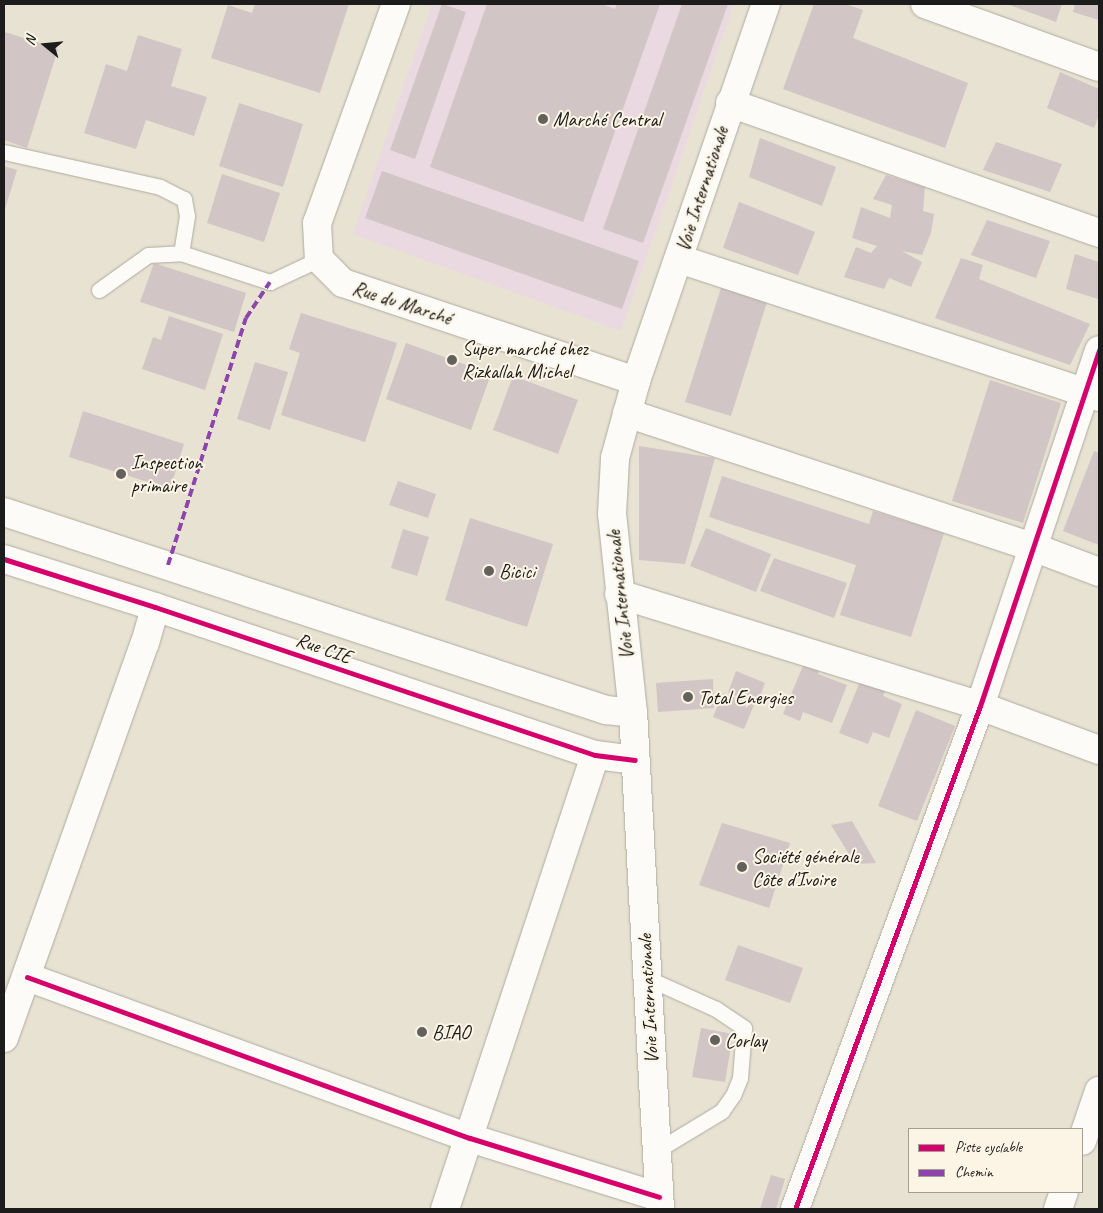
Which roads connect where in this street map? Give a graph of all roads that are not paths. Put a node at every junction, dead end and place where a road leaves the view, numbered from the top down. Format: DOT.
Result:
graph roads {
  1 [pos="396,4"];
  2 [pos="766,4"];
  3 [pos="925,4"];
  4 [pos="1099,67"];
  5 [pos="730,104"];
  6 [pos="4,152"];
  7 [pos="1099,233"];
  8 [pos="181,253"];
  9 [pos="319,259"];
  10 [pos="679,259"];
  11 [pos="98,290"];
  12 [pos="1099,350"];
  13 [pos="636,381"];
  14 [pos="1092,394"];
  15 [pos="627,413"];
  16 [pos="4,512"];
  17 [pos="1033,547"];
  18 [pos="4,559"];
  19 [pos="1099,572"];
  20 [pos="619,594"];
  21 [pos="155,607"];
  22 [pos="980,706"];
  23 [pos="633,713"];
  24 [pos="1099,750"];
  25 [pos="595,755"];
  26 [pos="635,760"];
  27 [pos="27,977"];
  28 [pos="647,978"];
  29 [pos="4,1038"];
  30 [pos="1099,1091"];
  31 [pos="470,1138"];
  32 [pos="1083,1138"];
  33 [pos="656,1151"];
  34 [pos="1064,1193"];
  35 [pos="659,1203"];
  36 [pos="445,1209"];
  37 [pos="795,1209"];
  38 [pos="1058,1209"];
  1 -- 9 [label="street"];
  2 -- 5 [label="street, Voie Internationale"];
  3 -- 4 [label="street"];
  5 -- 7 [label="street"];
  5 -- 10 [label="street, Voie Internationale"];
  6 -- 8 [label="lane"];
  8 -- 9 [label="lane"];
  8 -- 11 [label="lane"];
  9 -- 13 [label="street, Rue du Marché"];
  10 -- 13 [label="street, Voie Internationale"];
  10 -- 14 [label="street"];
  12 -- 14 [label="street"];
  13 -- 15 [label="street, Voie Internationale"];
  14 -- 17 [label="street"];
  15 -- 17 [label="street"];
  15 -- 20 [label="street, Voie Internationale"];
  16 -- 23 [label="street, Rue CIE"];
  17 -- 19 [label="street"];
  17 -- 22 [label="street"];
  18 -- 21 [label="street, Rue CIE"];
  20 -- 22 [label="street"];
  20 -- 23 [label="street, Voie Internationale"];
  21 -- 25 [label="street, Rue CIE"];
  21 -- 27 [label="street"];
  22 -- 24 [label="street"];
  22 -- 37 [label="street"];
  23 -- 26 [label="street, Voie Internationale"];
  25 -- 26 [label="street, Rue CIE"];
  25 -- 31 [label="street"];
  26 -- 28 [label="street, Voie Internationale"];
  27 -- 29 [label="street"];
  27 -- 31 [label="street"];
  28 -- 33 [label="street, Voie Internationale"];
  28 -- 33 [label="lane"];
  30 -- 32 [label="street"];
  31 -- 35 [label="street"];
  31 -- 36 [label="street"];
  33 -- 35 [label="street, Voie Internationale"];
  34 -- 38 [label="street"];
}
